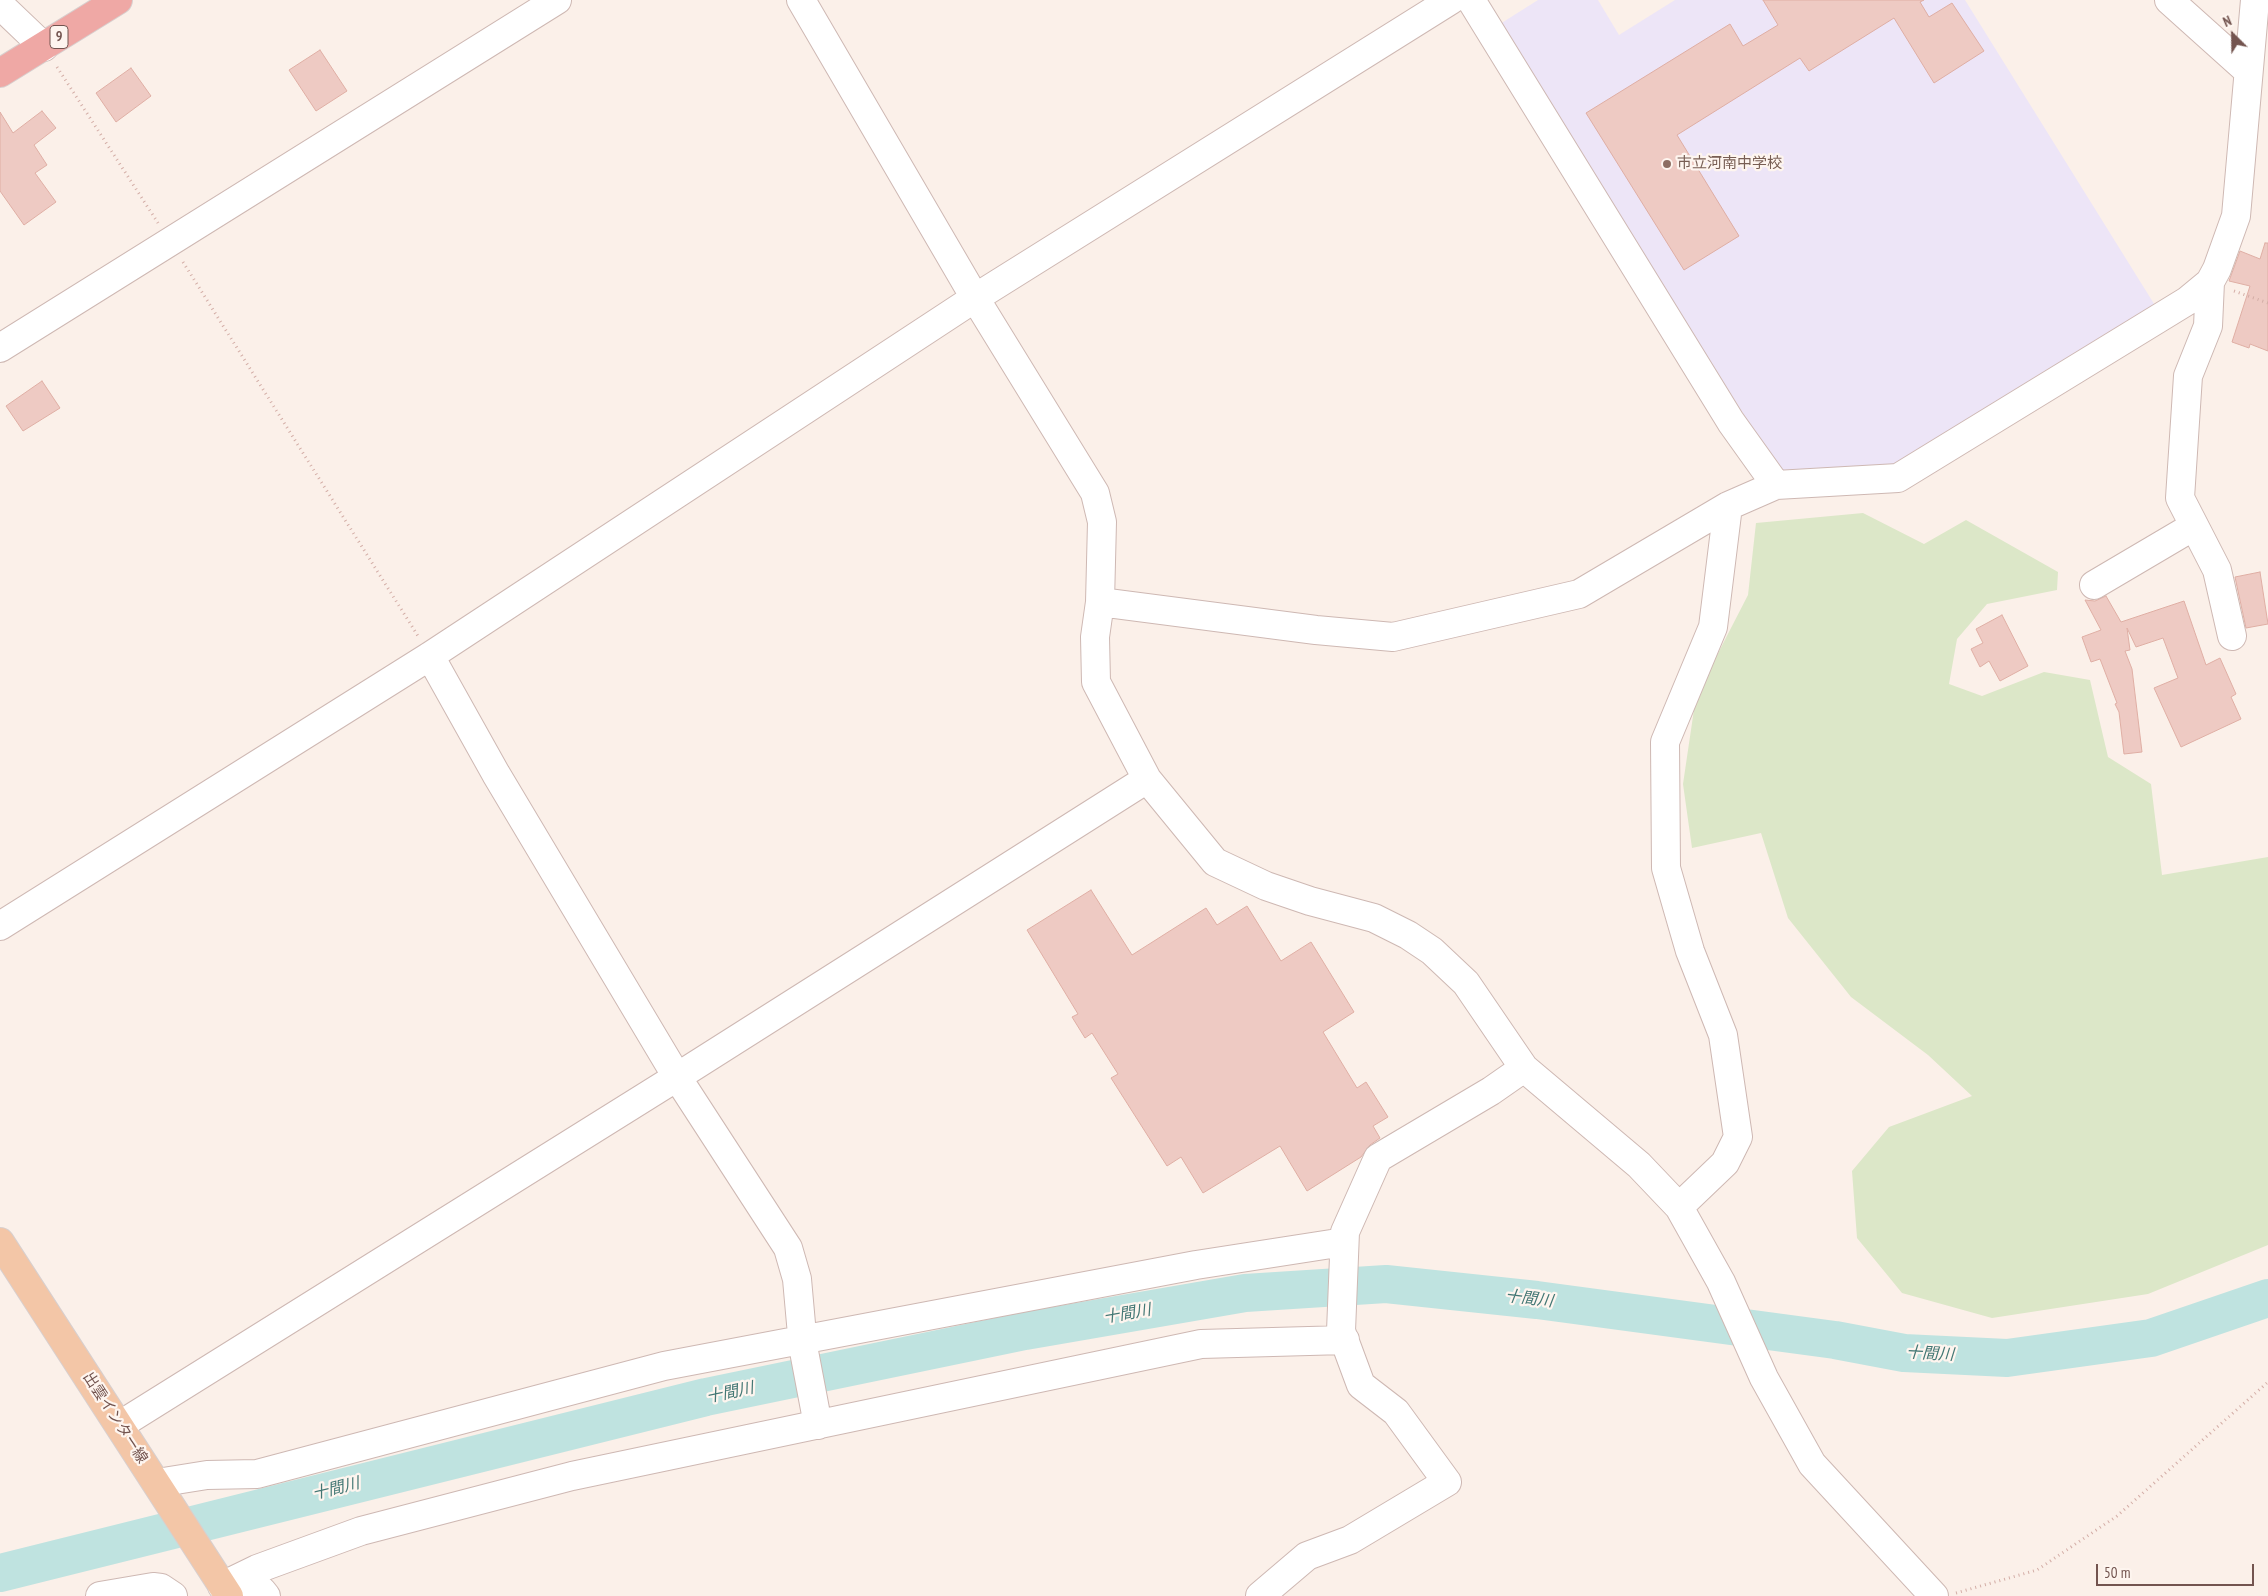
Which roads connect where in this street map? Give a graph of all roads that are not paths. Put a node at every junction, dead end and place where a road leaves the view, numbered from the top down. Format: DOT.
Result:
graph roads {
  1 [pos="118,0"];
  2 [pos="557,0"];
  3 [pos="801,0"];
  4 [pos="1451,0"];
  5 [pos="1471,0"];
  6 [pos="2169,0"];
  7 [pos="2255,0"];
  8 [pos="0,5"];
  9 [pos="44,47"];
  10 [pos="2247,70"];
  11 [pos="0,73"];
  12 [pos="2210,282"];
  13 [pos="975,298"];
  14 [pos="0,348"];
  15 [pos="1776,485"];
  16 [pos="1728,506"];
  17 [pos="2194,526"];
  18 [pos="2094,585"];
  19 [pos="1100,602"];
  20 [pos="2232,636"];
  21 [pos="430,656"];
  22 [pos="1147,779"];
  23 [pos="0,926"];
  24 [pos="1524,1068"];
  25 [pos="677,1077"];
  26 [pos="1679,1208"];
  27 [pos="0,1242"];
  28 [pos="1343,1247"];
  29 [pos="1343,1335"];
  30 [pos="802,1343"];
  31 [pos="817,1419"];
  32 [pos="120,1425"];
  33 [pos="161,1491"];
  34 [pos="235,1588"];
  35 [pos="1944,1595"];
  36 [pos="100,1596"];
  37 [pos="172,1596"];
  38 [pos="1260,1596"];
  1 -- 9 [label="highway, 9"];
  2 -- 14 [label="street"];
  3 -- 13 [label="street"];
  4 -- 13 [label="street"];
  5 -- 15 [label="street"];
  6 -- 10 [label="street"];
  7 -- 10 [label="street"];
  8 -- 9 [label="street"];
  9 -- 11 [label="highway, 9"];
  10 -- 12 [label="street"];
  12 -- 15 [label="street"];
  12 -- 17 [label="street"];
  13 -- 19 [label="street"];
  13 -- 21 [label="street"];
  15 -- 16 [label="street"];
  16 -- 19 [label="street"];
  16 -- 26 [label="street"];
  17 -- 18 [label="street"];
  17 -- 20 [label="street"];
  19 -- 22 [label="street"];
  21 -- 23 [label="street"];
  21 -- 25 [label="street"];
  22 -- 24 [label="street"];
  22 -- 25 [label="street"];
  24 -- 26 [label="street"];
  24 -- 28 [label="street"];
  25 -- 30 [label="street"];
  25 -- 32 [label="street"];
  26 -- 35 [label="street"];
  27 -- 32 [label="main road, 出雲インター線"];
  28 -- 29 [label="street"];
  28 -- 30 [label="street"];
  29 -- 31 [label="street"];
  29 -- 38 [label="street"];
  30 -- 31 [label="street"];
  30 -- 33 [label="street"];
  31 -- 34 [label="street"];
  32 -- 33 [label="main road, 出雲インター線"];
  33 -- 34 [label="main road, 出雲インター線"];
  36 -- 37 [label="street"];
}
